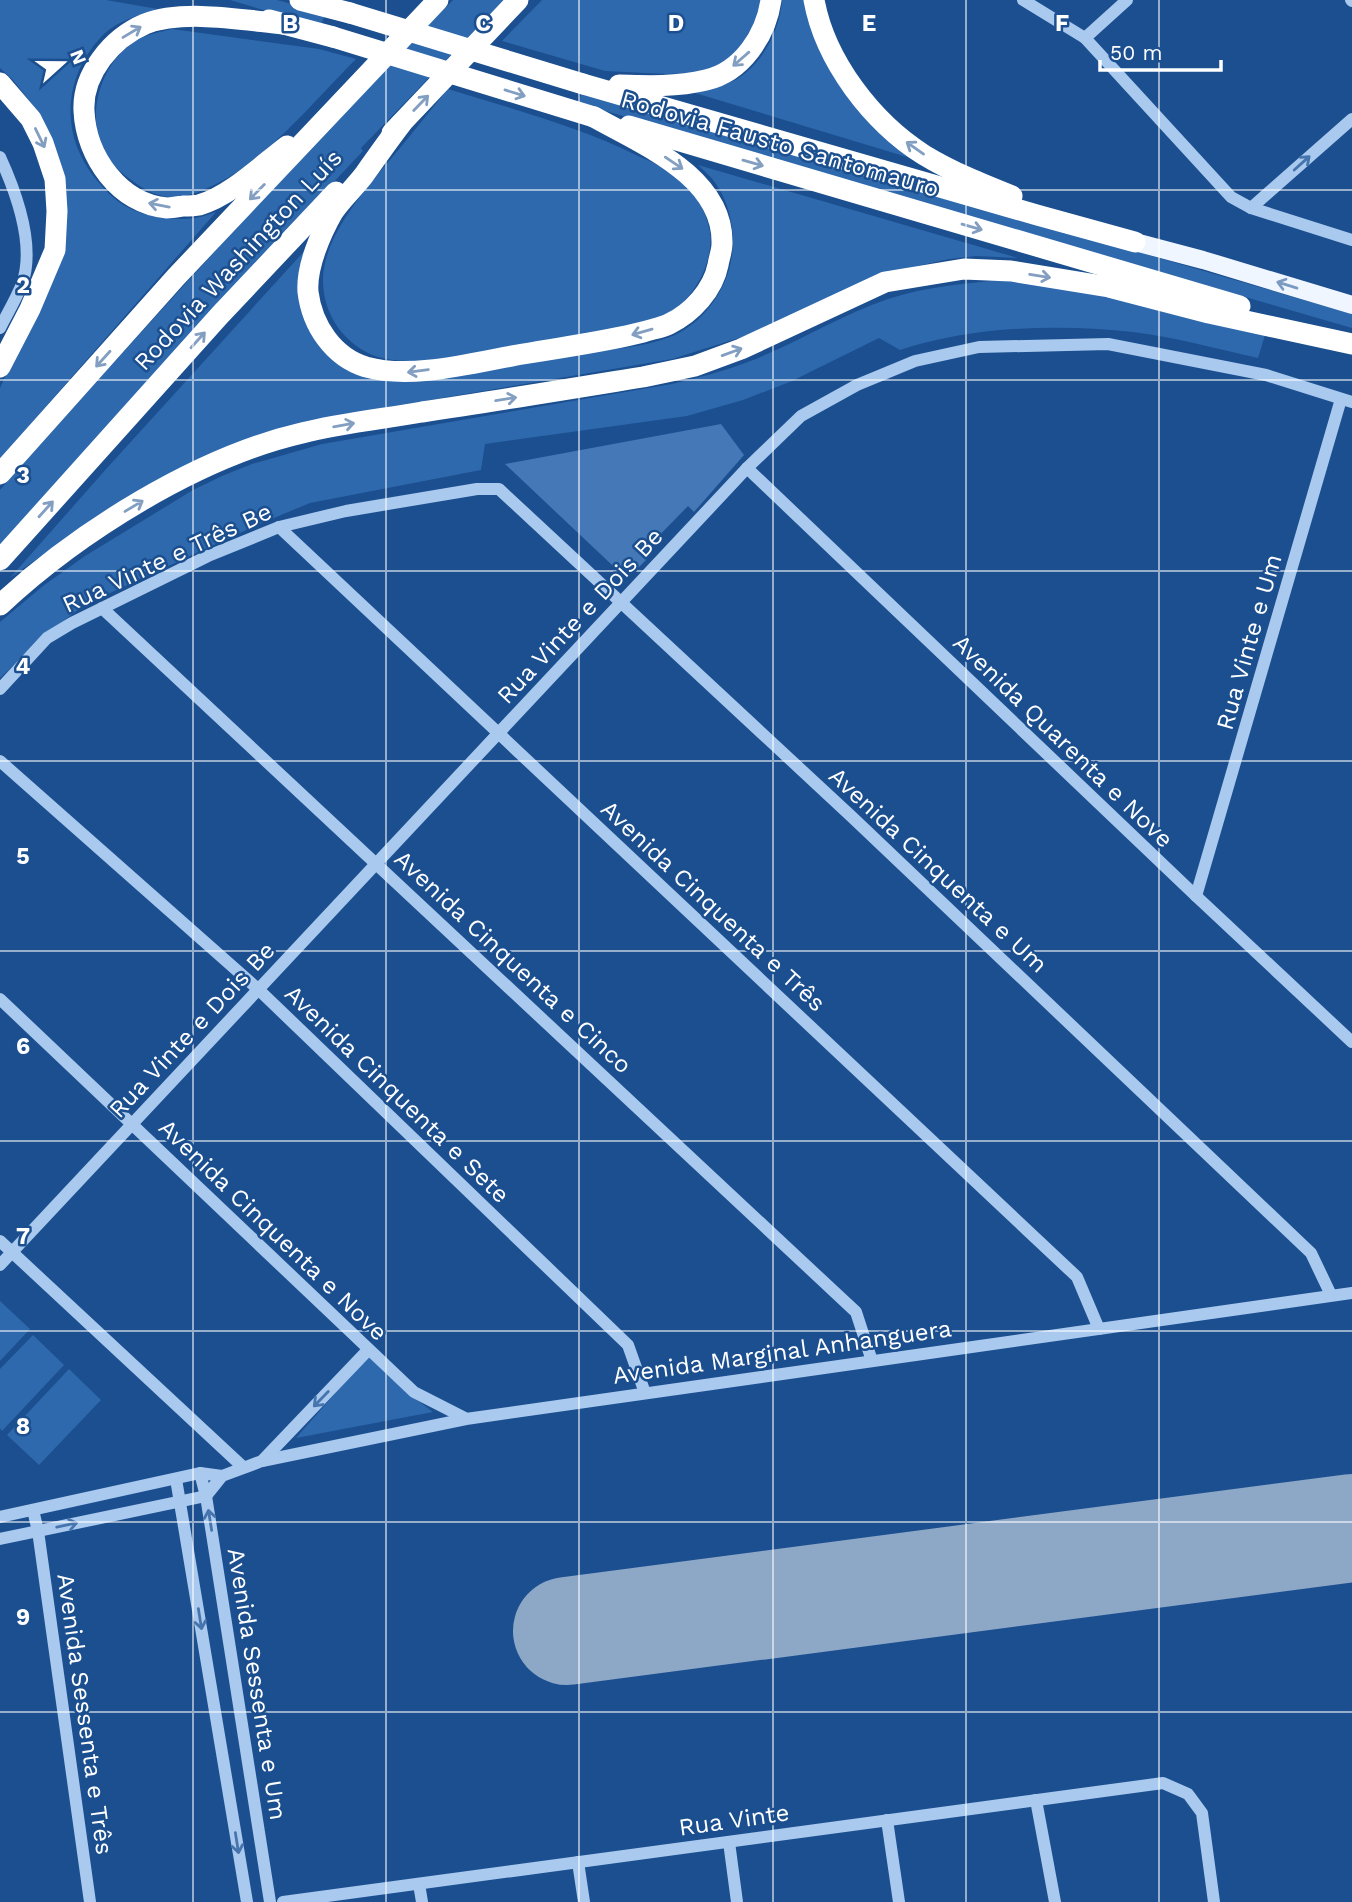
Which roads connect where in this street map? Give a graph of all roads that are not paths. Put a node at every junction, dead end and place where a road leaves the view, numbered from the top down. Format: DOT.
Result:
graph roads {
  1 [pos="193,0"];
  2 [pos="300,0"];
  3 [pos="438,0"];
  4 [pos="518,0"];
  5 [pos="771,0"];
  6 [pos="814,0"];
  7 [pos="1023,0"];
  8 [pos="1127,0"];
  9 [pos="283,24"];
  10 [pos="1085,38"];
  11 [pos="0,83"];
  12 [pos="583,84"];
  13 [pos="341,104"];
  14 [pos="594,117"];
  15 [pos="1352,119"];
  16 [pos="401,124"];
  17 [pos="0,157"];
  18 [pos="3,173"];
  19 [pos="1251,208"];
  20 [pos="1352,240"];
  21 [pos="1135,242"];
  22 [pos="1352,305"];
  23 [pos="5,332"];
  24 [pos="1352,342"];
  25 [pos="0,367"];
  26 [pos="1347,401"];
  27 [pos="747,468"];
  28 [pos="0,474"];
  29 [pos="499,489"];
  30 [pos="279,527"];
  31 [pos="0,560"];
  32 [pos="622,603"];
  33 [pos="0,605"];
  34 [pos="102,608"];
  35 [pos="0,689"];
  36 [pos="499,733"];
  37 [pos="0,761"];
  38 [pos="377,863"];
  39 [pos="1196,897"];
  40 [pos="259,990"];
  41 [pos="0,999"];
  42 [pos="1352,1042"];
  43 [pos="132,1125"];
  44 [pos="0,1241"];
  45 [pos="12,1252"];
  46 [pos="0,1265"];
  47 [pos="1352,1293"];
  48 [pos="1331,1296"];
  49 [pos="1099,1329"];
  50 [pos="368,1350"];
  51 [pos="872,1361"];
  52 [pos="645,1393"];
  53 [pos="466,1419"];
  54 [pos="262,1461"];
  55 [pos="243,1467"];
  56 [pos="200,1473"];
  57 [pos="222,1476"];
  58 [pos="176,1479"];
  59 [pos="206,1496"];
  60 [pos="181,1503"];
  61 [pos="33,1510"];
  62 [pos="0,1517"];
  63 [pos="38,1531"];
  64 [pos="0,1539"];
  65 [pos="1036,1800"];
  66 [pos="887,1820"];
  67 [pos="729,1842"];
  68 [pos="578,1862"];
  69 [pos="419,1884"];
  70 [pos="89,1902"];
  71 [pos="247,1902"];
  72 [pos="270,1902"];
  73 [pos="283,1902"];
  74 [pos="422,1902"];
  75 [pos="583,1902"];
  76 [pos="737,1902"];
  77 [pos="899,1902"];
  78 [pos="1055,1902"];
  79 [pos="1214,1902"];
  1 -- 9 [label="highway, Rodovia Fausto Santomauro"];
  2 -- 12 [label="highway, Rodovia Fausto Santomauro, bridge"];
  3 -- 13 [label="highway, Rodovia Washington Luís"];
  16 -- 4 [label="highway, Rodovia Washington Luís, one-way"];
  5 -- 12 [label="highway, one-way"];
  21 -- 6 [label="highway, one-way"];
  7 -- 10 [label="street"];
  8 -- 10 [label="street"];
  13 -- 9 [label="highway, one-way"];
  9 -- 14 [label="highway, Rodovia Fausto Santomauro, one-way, bridge"];
  10 -- 19 [label="street"];
  11 -- 23 [label="highway, one-way"];
  12 -- 21 [label="highway, Rodovia Fausto Santomauro"];
  13 -- 28 [label="highway, Rodovia Washington Luís, one-way"];
  14 -- 16 [label="highway, one-way"];
  14 -- 24 [label="highway, Rodovia Fausto Santomauro, one-way"];
  19 -- 15 [label="street, one-way"];
  31 -- 16 [label="highway, Rodovia Washington Luís, one-way"];
  17 -- 18 [label="street"];
  18 -- 23 [label="street"];
  19 -- 20 [label="street"];
  22 -- 21 [label="main road, one-way"];
  23 -- 25 [label="highway"];
  33 -- 24 [label="highway, one-way"];
  26 -- 27 [label="street, Rua Vinte e Dois Be"];
  26 -- 39 [label="street, Rua Vinte e Um"];
  27 -- 32 [label="street, Rua Vinte e Dois Be"];
  27 -- 39 [label="street, Avenida Quarenta e Nove"];
  29 -- 30 [label="street, Rua Vinte e Três Be"];
  29 -- 32 [label="street, Avenida Cinquenta e Um"];
  30 -- 34 [label="street, Rua Vinte e Três Be"];
  30 -- 36 [label="street, Avenida Cinquenta e Três"];
  32 -- 36 [label="street, Rua Vinte e Dois Be"];
  32 -- 48 [label="street, Avenida Cinquenta e Um"];
  34 -- 35 [label="street, Rua Vinte e Três Be"];
  34 -- 38 [label="street, Avenida Cinquenta e Cinco"];
  36 -- 38 [label="street, Rua Vinte e Dois Be"];
  36 -- 49 [label="street, Avenida Cinquenta e Três"];
  37 -- 40 [label="street, Avenida Cinquenta e Sete"];
  38 -- 40 [label="street, Rua Vinte e Dois Be"];
  38 -- 51 [label="street, Avenida Cinquenta e Cinco"];
  39 -- 42 [label="street, Avenida Quarenta e Nove"];
  40 -- 43 [label="street, Rua Vinte e Dois Be"];
  40 -- 52 [label="street, Avenida Cinquenta e Sete"];
  41 -- 43 [label="street, Avenida Cinquenta e Nove"];
  43 -- 45 [label="street, Rua Vinte e Dois Be"];
  43 -- 50 [label="street, Avenida Cinquenta e Nove"];
  44 -- 45 [label="street"];
  45 -- 46 [label="street, Rua Vinte e Dois Be"];
  45 -- 55 [label="street"];
  47 -- 48 [label="street, Avenida Marginal Anhanguera"];
  48 -- 49 [label="street, Avenida Marginal Anhanguera"];
  49 -- 51 [label="street, Avenida Marginal Anhanguera"];
  50 -- 53 [label="street, Avenida Cinquenta e Nove"];
  50 -- 54 [label="street, one-way"];
  51 -- 52 [label="street, Avenida Marginal Anhanguera"];
  52 -- 53 [label="street, Avenida Marginal Anhanguera"];
  53 -- 54 [label="street, Avenida Marginal Anhanguera"];
  54 -- 55 [label="street, Avenida Marginal Anhanguera"];
  55 -- 57 [label="street, Avenida Marginal Anhanguera"];
  56 -- 57 [label="street"];
  56 -- 58 [label="street"];
  56 -- 59 [label="street, Avenida Sessenta e Um"];
  57 -- 59 [label="street, Avenida Marginal Anhanguera"];
  58 -- 60 [label="street, Avenida Sessenta e Um"];
  58 -- 61 [label="street"];
  59 -- 60 [label="street"];
  72 -- 59 [label="street, Avenida Sessenta e Um, one-way"];
  63 -- 60 [label="street, one-way"];
  60 -- 71 [label="street, Avenida Sessenta e Um, one-way"];
  61 -- 62 [label="street"];
  61 -- 63 [label="street, Avenida Sessenta e Três"];
  63 -- 64 [label="street"];
  63 -- 70 [label="street, Avenida Sessenta e Três"];
  65 -- 66 [label="street, Rua Vinte"];
  65 -- 78 [label="street"];
  65 -- 79 [label="street, Rua Vinte"];
  66 -- 67 [label="street, Rua Vinte"];
  66 -- 77 [label="street"];
  67 -- 68 [label="street, Rua Vinte"];
  67 -- 76 [label="street"];
  68 -- 69 [label="street, Rua Vinte"];
  68 -- 75 [label="street"];
  69 -- 73 [label="street, Rua Vinte"];
  69 -- 74 [label="street"];
}
